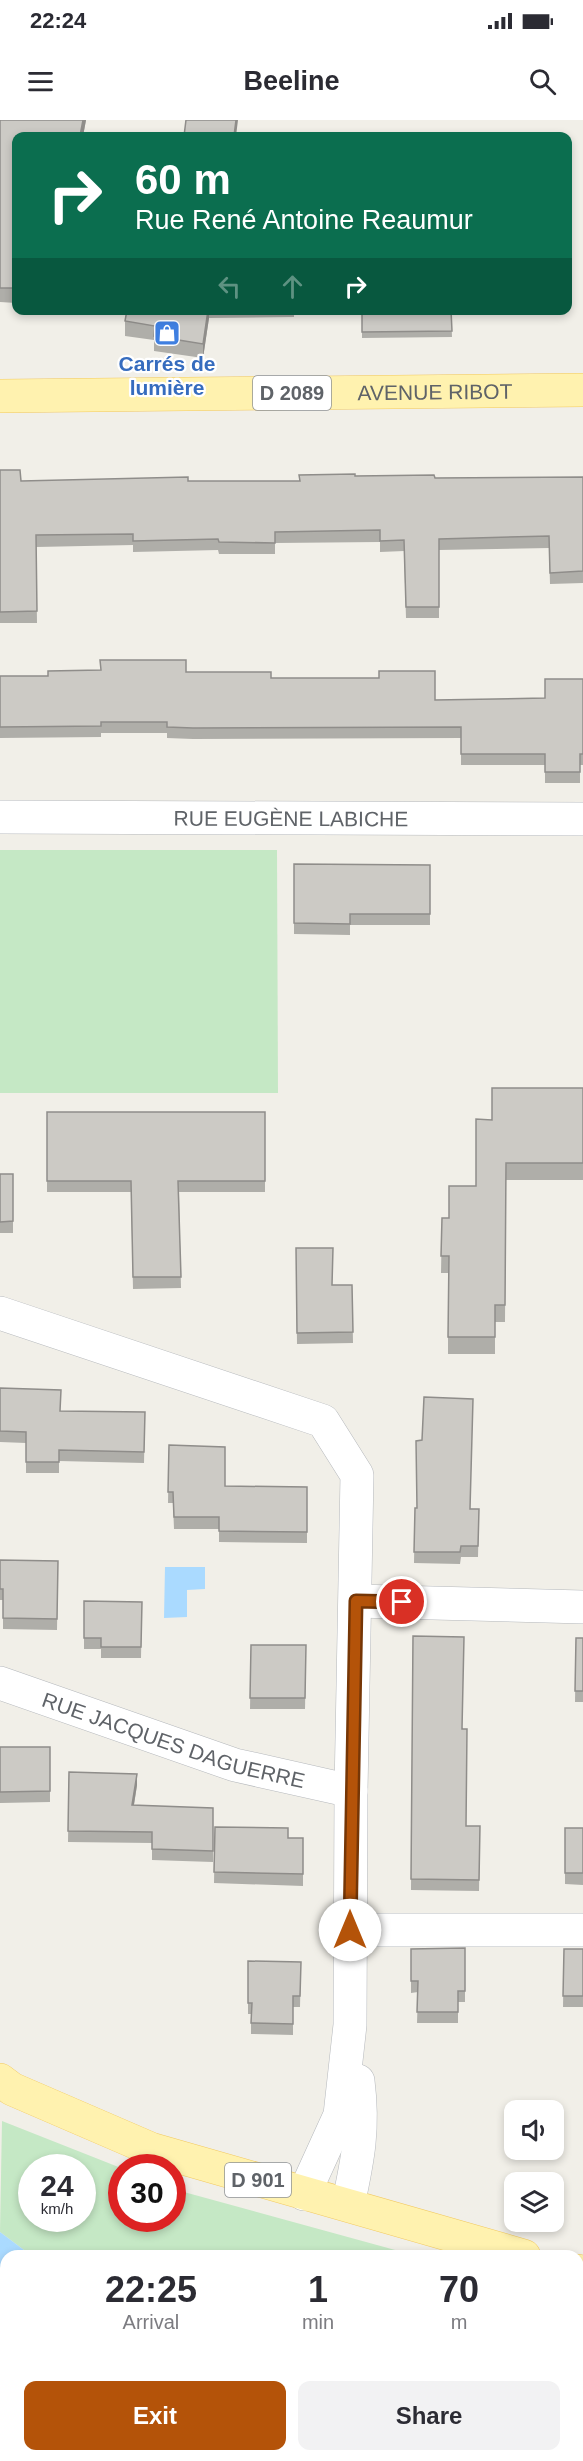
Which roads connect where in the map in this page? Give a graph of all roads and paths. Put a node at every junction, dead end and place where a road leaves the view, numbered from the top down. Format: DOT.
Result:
graph roads {
  1 [pos="583,390"];
  2 [pos="0,396"];
  3 [pos="0,817"];
  4 [pos="583,819"];
  5 [pos="0,1313"];
  6 [pos="356,1601"];
  7 [pos="583,1607"];
  8 [pos="0,1683"];
  9 [pos="351,1791"];
  10 [pos="350,1930"];
  11 [pos="583,1930"];
  12 [pos="350,2025"];
  13 [pos="0,2080"];
  14 [pos="304,2194"];
  15 [pos="348,2205"];
  16 [pos="503,2250"];
  1 -- 2 [label="main road, AVENUE RIBOT / D 2089"];
  3 -- 4 [label="street, RUE EUGÈNE LABICHE"];
  5 -- 6 [label="street"];
  6 -- 7 [label="street"];
  6 -- 9 [label="street"];
  8 -- 9 [label="street, RUE JACQUES DAGUERRE"];
  9 -- 10 [label="street"];
  10 -- 11 [label="street"];
  10 -- 12 [label="street"];
  12 -- 14 [label="street"];
  12 -- 15 [label="street"];
  13 -- 14 [label="main road, D 901"];
  14 -- 15 [label="main road, D 901"];
  15 -- 16 [label="main road, D 901"];
}
